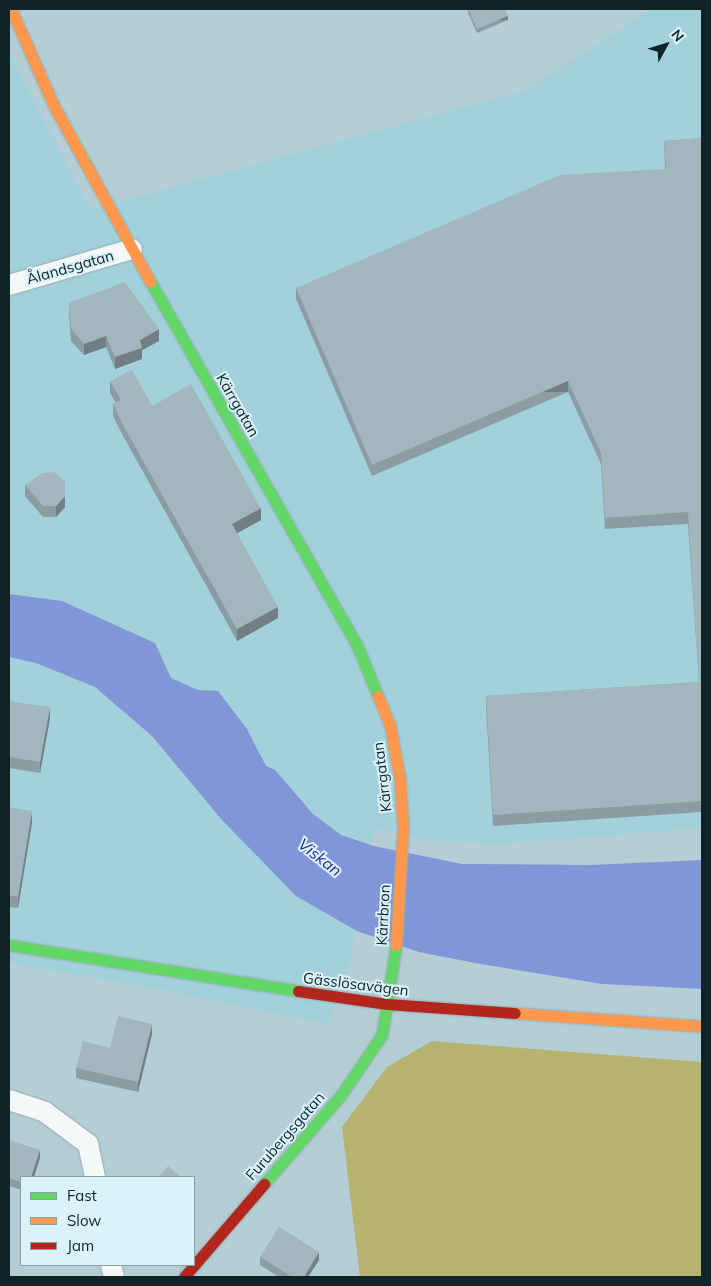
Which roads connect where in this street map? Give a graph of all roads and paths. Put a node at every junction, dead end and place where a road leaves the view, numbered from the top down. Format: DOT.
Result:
graph roads {
  1 [pos="11,9"];
  2 [pos="132,249"];
  3 [pos="9,284"];
  4 [pos="403,828"];
  5 [pos="9,945"];
  6 [pos="387,1004"];
  7 [pos="702,1026"];
  8 [pos="9,1100"];
  9 [pos="95,1176"];
  10 [pos="195,1264"];
  11 [pos="193,1266"];
  12 [pos="184,1277"];
  1 -- 2 [label="street, Kärrgatan"];
  2 -- 3 [label="street, Ålandsgatan"];
  2 -- 4 [label="street, Kärrgatan"];
  4 -- 6 [label="street, Kärrbron"];
  5 -- 6 [label="street, Gässlösavägen"];
  6 -- 7 [label="street, Gässlösavägen"];
  6 -- 10 [label="street, Furubergsgatan"];
  8 -- 9 [label="street"];
  11 -- 12 [label="street, Furubergsgatan"];
}
